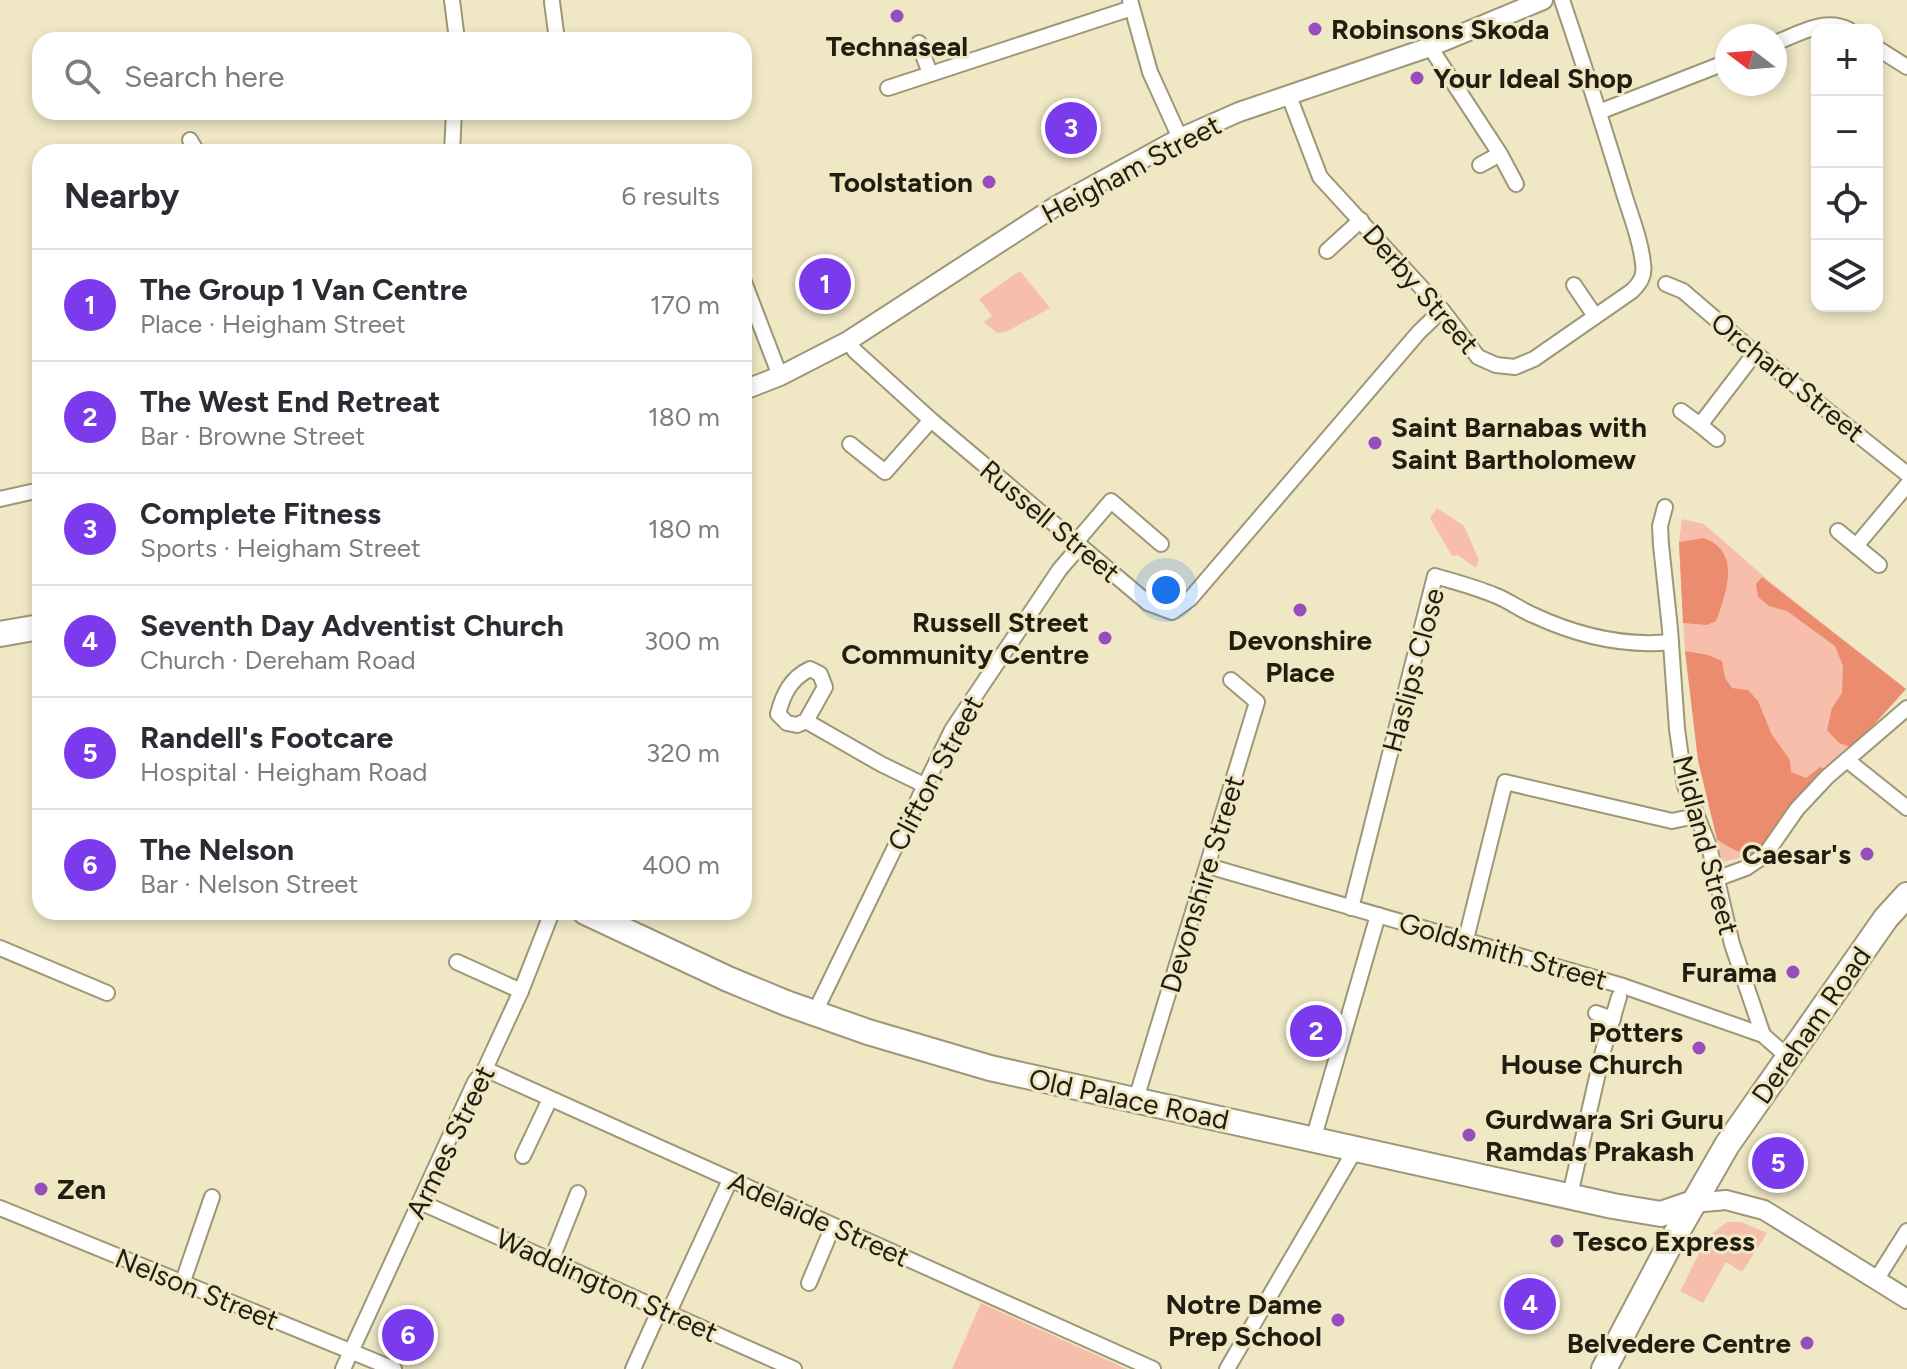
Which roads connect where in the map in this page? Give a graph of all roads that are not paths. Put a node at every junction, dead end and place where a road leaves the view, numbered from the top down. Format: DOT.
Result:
graph roads {
  1 [pos="452,0"];
  2 [pos="1543,0"];
  3 [pos="1562,0"];
  4 [pos="555,1"];
  5 [pos="1131,4"];
  6 [pos="1811,29"];
  7 [pos="456,32"];
  8 [pos="557,32"];
  9 [pos="1787,38"];
  10 [pos="919,43"];
  11 [pos="1430,47"];
  12 [pos="1883,52"];
  13 [pos="1715,67"];
  14 [pos="1907,67"];
  15 [pos="930,74"];
  16 [pos="888,88"];
  17 [pos="1289,96"];
  18 [pos="1599,112"];
  19 [pos="454,120"];
  20 [pos="1180,138"];
  21 [pos="452,144"];
  22 [pos="1500,154"];
  23 [pos="1480,165"];
  24 [pos="1516,184"];
  25 [pos="1361,220"];
  26 [pos="1327,251"];
  27 [pos="1666,284"];
  28 [pos="1574,285"];
  29 [pos="752,303"];
  30 [pos="1442,310"];
  31 [pos="1595,316"];
  32 [pos="848,341"];
  33 [pos="1755,353"];
  34 [pos="780,376"];
  35 [pos="752,387"];
  36 [pos="1681,411"];
  37 [pos="931,420"];
  38 [pos="1700,425"];
  39 [pos="1717,439"];
  40 [pos="850,444"];
  41 [pos="1907,474"];
  42 [pos="1907,485"];
  43 [pos="32,492"];
  44 [pos="0,499"];
  45 [pos="1665,507"];
  46 [pos="1838,531"];
  47 [pos="1078,544"];
  48 [pos="1161,544"];
  49 [pos="1856,546"];
  50 [pos="1879,565"];
  51 [pos="32,628"];
  52 [pos="0,634"];
  53 [pos="1671,642"];
  54 [pos="1231,680"];
  55 [pos="1907,708"];
  56 [pos="806,721"];
  57 [pos="1847,760"];
  58 [pos="924,785"];
  59 [pos="1907,808"];
  60 [pos="1696,816"];
  61 [pos="1208,866"];
  62 [pos="1716,879"];
  63 [pos="1907,895"];
  64 [pos="1351,908"];
  65 [pos="1378,915"];
  66 [pos="549,920"];
  67 [pos="602,920"];
  68 [pos="1466,939"];
  69 [pos="0,948"];
  70 [pos="457,962"];
  71 [pos="521,991"];
  72 [pos="107,993"];
  73 [pos="1619,997"];
  74 [pos="1596,1013"];
  75 [pos="814,1014"];
  76 [pos="1613,1019"];
  77 [pos="1763,1035"];
  78 [pos="1788,1057"];
  79 [pos="485,1069"];
  80 [pos="550,1099"];
  81 [pos="1136,1099"];
  82 [pos="1313,1140"];
  83 [pos="1355,1150"];
  84 [pos="523,1156"];
  85 [pos="730,1180"];
  86 [pos="578,1193"];
  87 [pos="1570,1195"];
  88 [pos="212,1197"];
  89 [pos="420,1202"];
  90 [pos="1693,1203"];
  91 [pos="0,1208"];
  92 [pos="833,1226"];
  93 [pos="1907,1231"];
  94 [pos="551,1261"];
  95 [pos="1876,1280"];
  96 [pos="809,1283"];
  97 [pos="182,1284"];
  98 [pos="1907,1299"];
  99 [pos="664,1311"];
  100 [pos="352,1352"];
  101 [pos="1612,1367"];
  102 [pos="343,1369"];
  103 [pos="394,1369"];
  104 [pos="633,1369"];
  105 [pos="794,1369"];
  106 [pos="1153,1369"];
  107 [pos="1227,1369"];
  1 -- 7 [label="street"];
  2 -- 11 [label="street, Heigham Street"];
  3 -- 18 [label="street"];
  4 -- 8 [label="street"];
  5 -- 15 [label="street"];
  5 -- 20 [label="street"];
  6 -- 9 [label="street"];
  10 -- 15 [label="street"];
  11 -- 17 [label="street, Heigham Street"];
  11 -- 22 [label="street"];
  12 -- 14 [label="street"];
  13 -- 18 [label="street"];
  15 -- 16 [label="street"];
  17 -- 20 [label="street, Heigham Street"];
  17 -- 25 [label="street, Derby Street"];
  18 -- 31 [label="street, Derby Street"];
  19 -- 21 [label="street"];
  20 -- 32 [label="street, Heigham Street"];
  22 -- 23 [label="street"];
  22 -- 24 [label="street"];
  25 -- 26 [label="street"];
  25 -- 30 [label="street, Derby Street"];
  27 -- 33 [label="street, Orchard Street"];
  28 -- 31 [label="street"];
  29 -- 34 [label="street"];
  30 -- 31 [label="street, Derby Street"];
  30 -- 47 [label="street, Russell Street"];
  32 -- 34 [label="street, Heigham Street"];
  32 -- 37 [label="street, Russell Street"];
  33 -- 38 [label="street"];
  33 -- 41 [label="street, Orchard Street"];
  34 -- 35 [label="street, Heigham Street"];
  36 -- 38 [label="street"];
  37 -- 40 [label="street"];
  37 -- 47 [label="street, Russell Street"];
  38 -- 39 [label="street"];
  42 -- 49 [label="street"];
  43 -- 44 [label="street"];
  45 -- 53 [label="street, Midland Street"];
  46 -- 49 [label="street"];
  47 -- 48 [label="street, Clifton Street"];
  47 -- 58 [label="street, Clifton Street"];
  49 -- 50 [label="street"];
  51 -- 52 [label="main road"];
  53 -- 60 [label="street, Midland Street"];
  53 -- 64 [label="street, Haslips Close"];
  54 -- 61 [label="street, Devonshire Street"];
  55 -- 57 [label="street"];
  56 -- 58 [label="street"];
  57 -- 59 [label="street"];
  57 -- 62 [label="street"];
  58 -- 75 [label="street, Clifton Street"];
  60 -- 62 [label="street, Midland Street"];
  60 -- 68 [label="street"];
  61 -- 64 [label="street, Goldsmith Street"];
  61 -- 81 [label="street, Devonshire Street"];
  62 -- 77 [label="street, Midland Street"];
  63 -- 78 [label="main road, Dereham Road"];
  64 -- 65 [label="street, Goldsmith Street"];
  65 -- 68 [label="street, Goldsmith Street"];
  65 -- 82 [label="street"];
  66 -- 71 [label="street, Armes Street"];
  67 -- 75 [label="main road, Old Palace Road"];
  68 -- 77 [label="street, Goldsmith Street"];
  69 -- 72 [label="street"];
  70 -- 71 [label="street"];
  71 -- 79 [label="street, Armes Street"];
  73 -- 76 [label="street"];
  74 -- 76 [label="street"];
  75 -- 81 [label="main road, Old Palace Road"];
  76 -- 87 [label="street"];
  77 -- 78 [label="street, Goldsmith Street"];
  78 -- 90 [label="main road, Dereham Road"];
  79 -- 80 [label="street, Adelaide Street"];
  79 -- 89 [label="street, Armes Street"];
  80 -- 84 [label="street"];
  80 -- 85 [label="street, Adelaide Street"];
  81 -- 82 [label="main road, Old Palace Road"];
  82 -- 83 [label="main road, Old Palace Road"];
  83 -- 87 [label="main road, Old Palace Road"];
  83 -- 107 [label="street"];
  85 -- 92 [label="street, Adelaide Street"];
  85 -- 99 [label="street"];
  86 -- 94 [label="street"];
  87 -- 90 [label="main road, Old Palace Road"];
  88 -- 97 [label="street"];
  89 -- 94 [label="street, Waddington Street"];
  89 -- 100 [label="street, Armes Street"];
  90 -- 95 [label="street"];
  90 -- 101 [label="main road, Dereham Road"];
  91 -- 97 [label="street, Nelson Street"];
  92 -- 96 [label="street"];
  92 -- 106 [label="street, Adelaide Street"];
  93 -- 95 [label="street"];
  94 -- 99 [label="street, Waddington Street"];
  95 -- 98 [label="street"];
  97 -- 100 [label="street, Nelson Street"];
  99 -- 104 [label="street"];
  99 -- 105 [label="street, Waddington Street"];
  100 -- 102 [label="street, Armes Street"];
  100 -- 103 [label="street, Nelson Street"];
}
